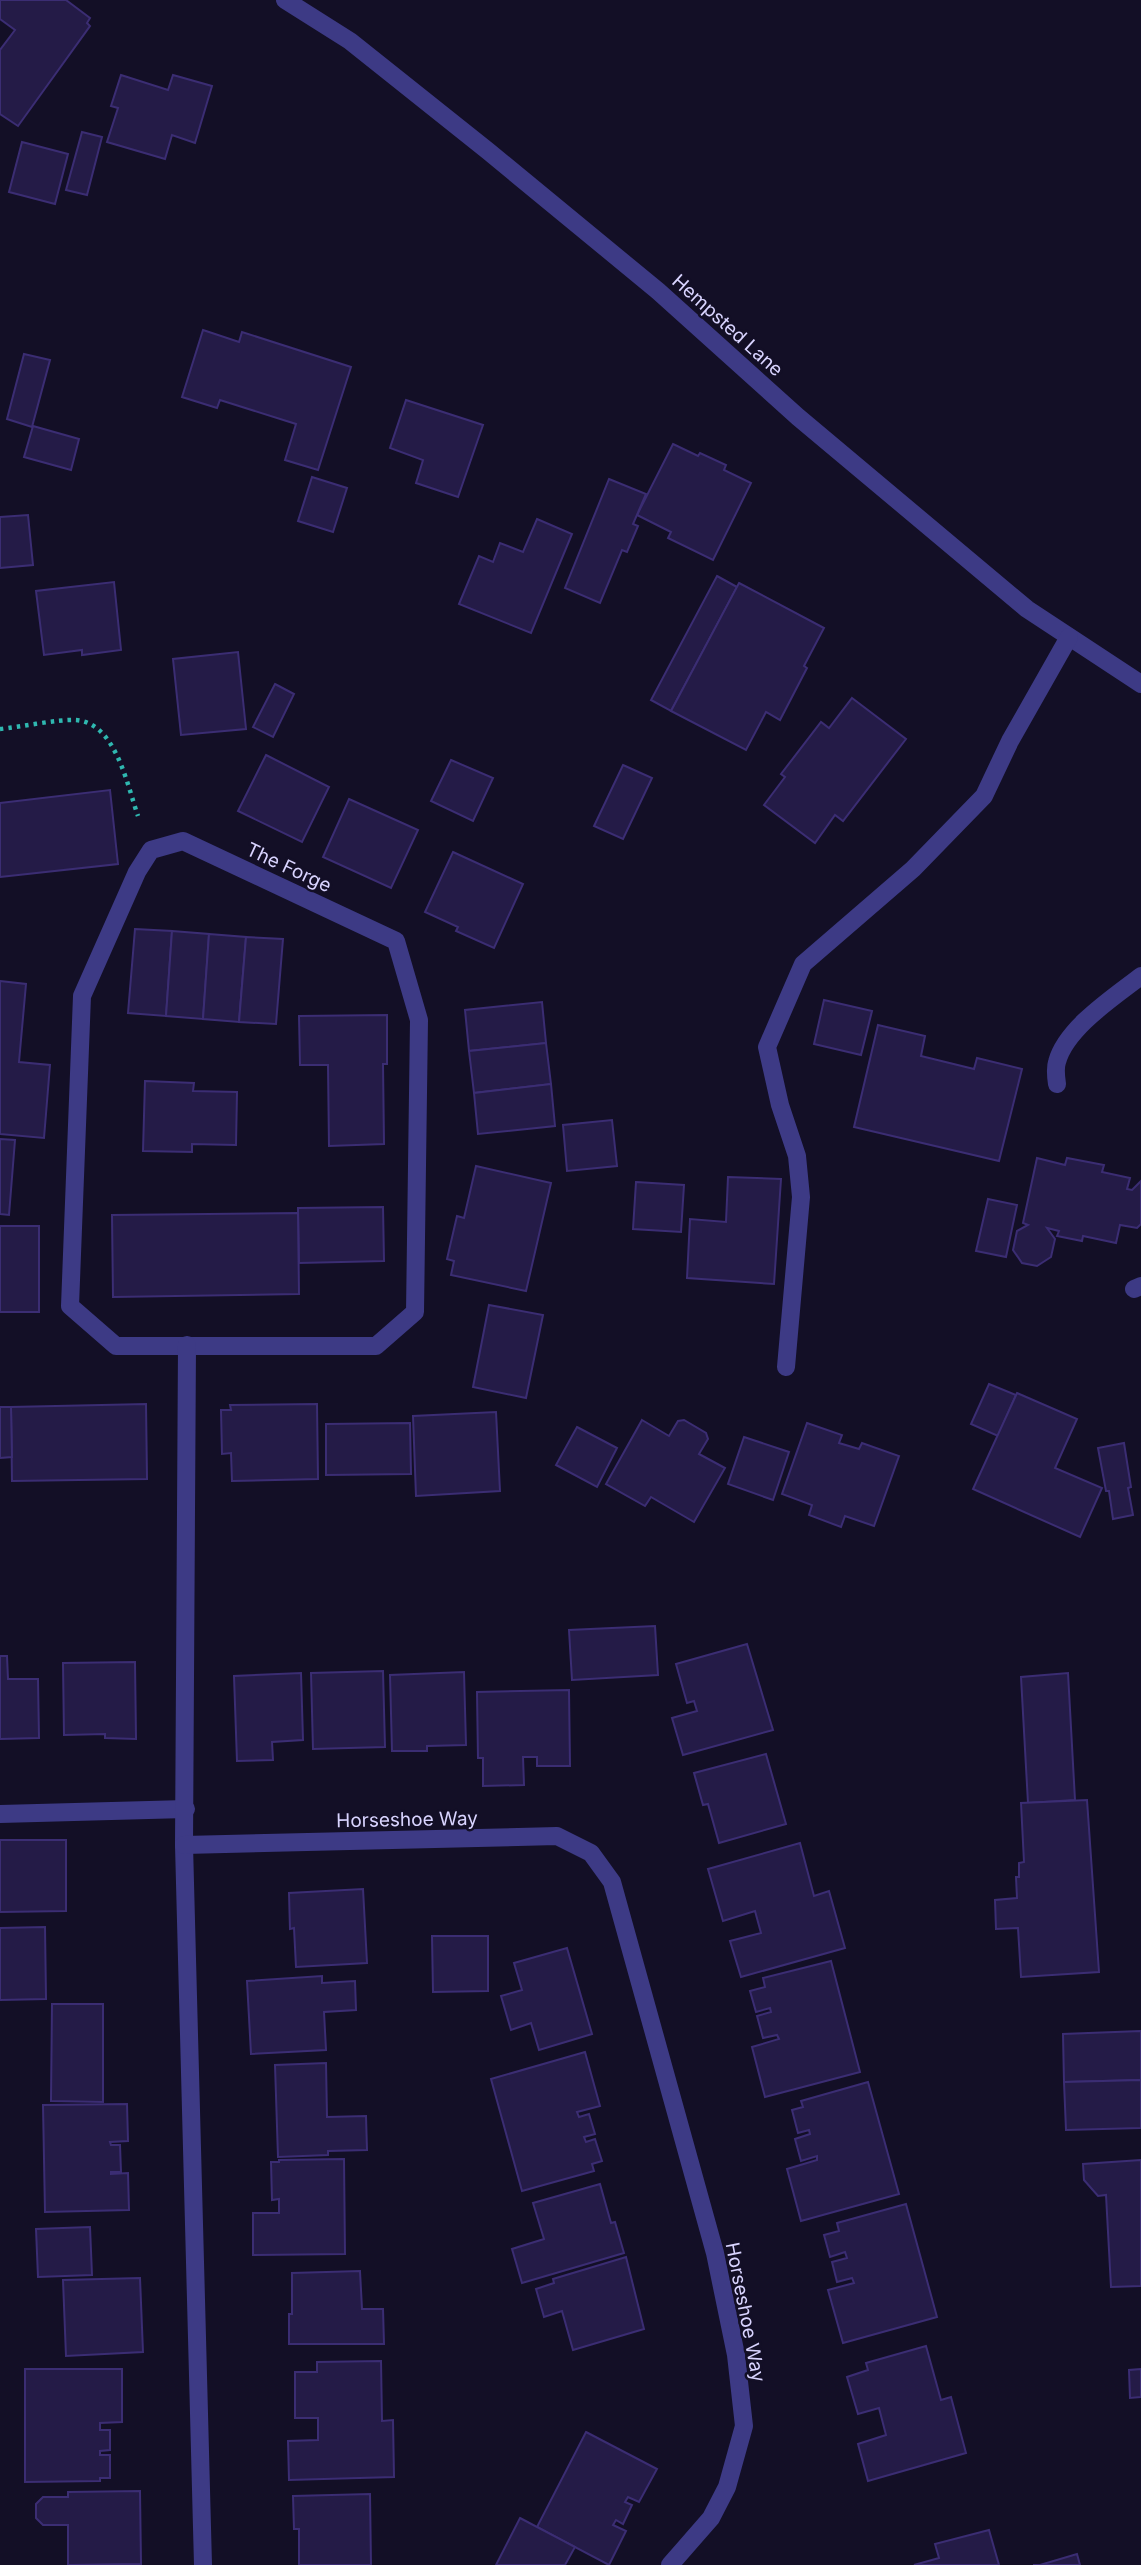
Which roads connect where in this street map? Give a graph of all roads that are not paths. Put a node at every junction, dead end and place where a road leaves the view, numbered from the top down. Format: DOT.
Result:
graph roads {
  1 [pos="285,0"];
  2 [pos="1069,637"];
  3 [pos="1141,684"];
  4 [pos="1141,976"];
  5 [pos="1057,1084"];
  6 [pos="187,1345"];
  7 [pos="786,1367"];
  8 [pos="186,1810"];
  9 [pos="0,1814"];
  10 [pos="184,1845"];
  11 [pos="203,2565"];
  12 [pos="670,2565"];
  1 -- 2 [label="street, Hempsted Lane"];
  2 -- 3 [label="street, Hempsted Lane"];
  2 -- 7 [label="street"];
  4 -- 5 [label="street"];
  6 -- 6 [label="street, The Forge"];
  6 -- 8 [label="street"];
  8 -- 9 [label="street"];
  8 -- 10 [label="street"];
  10 -- 11 [label="street"];
  10 -- 12 [label="street, Horseshoe Way"];
}
